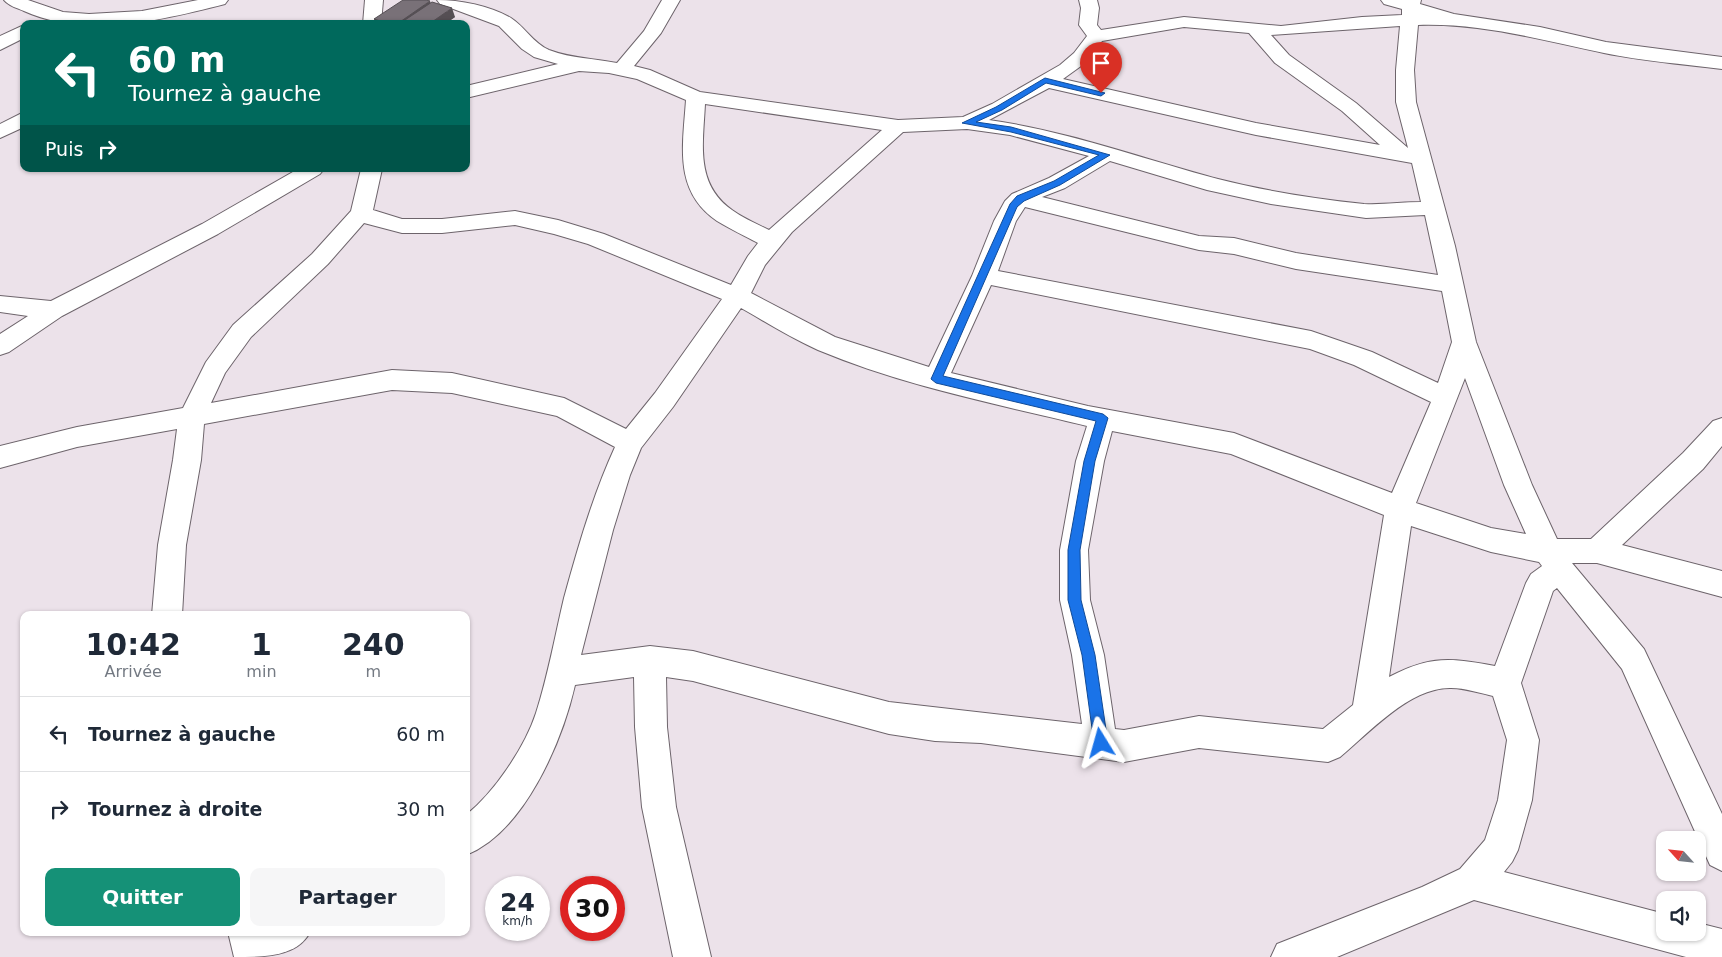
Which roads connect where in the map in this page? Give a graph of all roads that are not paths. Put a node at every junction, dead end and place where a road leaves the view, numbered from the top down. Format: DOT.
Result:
graph roads {
  1 [pos="14,0"];
  2 [pos="219,0"];
  3 [pos="374,0"];
  4 [pos="446,0"];
  5 [pos="671,0"];
  6 [pos="1088,0"];
  7 [pos="1406,7"];
  8 [pos="182,10"];
  9 [pos="41,20"];
  10 [pos="168,20"];
  11 [pos="372,20"];
  12 [pos="1256,30"];
  13 [pos="20,32"];
  14 [pos="1096,36"];
  15 [pos="0,44"];
  16 [pos="1722,63"];
  17 [pos="579,65"];
  18 [pos="622,69"];
  19 [pos="1045,80"];
  20 [pos="470,91"];
  21 [pos="696,97"];
  22 [pos="20,120"];
  23 [pos="966,123"];
  24 [pos="898,126"];
  25 [pos="0,132"];
  26 [pos="1106,155"];
  27 [pos="1413,157"];
  28 [pos="308,172"];
  29 [pos="370,172"];
  30 [pos="1020,198"];
  31 [pos="1434,208"];
  32 [pos="361,213"];
  33 [pos="772,241"];
  34 [pos="984,276"];
  35 [pos="1452,285"];
  36 [pos="737,296"];
  37 [pos="0,304"];
  38 [pos="54,310"];
  39 [pos="1464,342"];
  40 [pos="0,346"];
  41 [pos="936,379"];
  42 [pos="1446,398"];
  43 [pos="191,417"];
  44 [pos="1103,418"];
  45 [pos="1722,428"];
  46 [pos="630,443"];
  47 [pos="0,457"];
  48 [pos="1399,510"];
  49 [pos="1597,551"];
  50 [pos="1554,561"];
  51 [pos="1722,584"];
  52 [pos="168,611"];
  53 [pos="650,660"];
  54 [pos="564,672"];
  55 [pos="1505,683"];
  56 [pos="1368,714"];
  57 [pos="1101,743"];
  58 [pos="470,835"];
  59 [pos="1722,853"];
  60 [pos="1473,882"];
  61 [pos="247,936"];
  62 [pos="286,936"];
  63 [pos="1722,948"];
  64 [pos="253,957"];
  65 [pos="692,957"];
  66 [pos="1290,957"];
  1 -- 9 [label="street"];
  2 -- 8 [label="street"];
  3 -- 11 [label="street"];
  4 -- 17 [label="street"];
  5 -- 18 [label="street"];
  6 -- 14 [label="street"];
  7 -- 12 [label="street"];
  7 -- 16 [label="street"];
  7 -- 27 [label="street"];
  8 -- 9 [label="street"];
  8 -- 10 [label="street"];
  12 -- 14 [label="street"];
  12 -- 27 [label="street"];
  13 -- 15 [label="street"];
  14 -- 19 [label="street"];
  17 -- 18 [label="street"];
  17 -- 20 [label="street"];
  18 -- 21 [label="street"];
  19 -- 23 [label="street"];
  19 -- 27 [label="street"];
  21 -- 24 [label="street"];
  21 -- 33 [label="street"];
  22 -- 25 [label="street"];
  23 -- 24 [label="street"];
  23 -- 26 [label="street"];
  24 -- 33 [label="street"];
  26 -- 30 [label="street"];
  26 -- 31 [label="street"];
  27 -- 31 [label="street"];
  28 -- 38 [label="street"];
  29 -- 32 [label="street"];
  30 -- 34 [label="street"];
  30 -- 35 [label="street"];
  31 -- 35 [label="street"];
  32 -- 36 [label="street"];
  32 -- 43 [label="street"];
  33 -- 36 [label="street"];
  34 -- 41 [label="street"];
  34 -- 42 [label="street"];
  35 -- 39 [label="street"];
  36 -- 41 [label="street"];
  36 -- 46 [label="street"];
  37 -- 38 [label="street"];
  38 -- 40 [label="street"];
  39 -- 42 [label="street"];
  39 -- 50 [label="street"];
  41 -- 44 [label="street"];
  42 -- 48 [label="street"];
  43 -- 46 [label="street"];
  43 -- 47 [label="street"];
  43 -- 52 [label="street"];
  44 -- 48 [label="street"];
  44 -- 57 [label="street"];
  45 -- 49 [label="street"];
  46 -- 54 [label="street"];
  48 -- 50 [label="street"];
  48 -- 56 [label="street"];
  49 -- 50 [label="street"];
  49 -- 51 [label="street"];
  50 -- 55 [label="street"];
  50 -- 59 [label="street"];
  53 -- 54 [label="street"];
  53 -- 57 [label="street"];
  53 -- 65 [label="street"];
  54 -- 58 [label="street"];
  55 -- 56 [label="street"];
  55 -- 60 [label="street"];
  56 -- 57 [label="street"];
  60 -- 63 [label="street"];
  60 -- 66 [label="street"];
  61 -- 64 [label="street"];
  62 -- 64 [label="street"];
}
